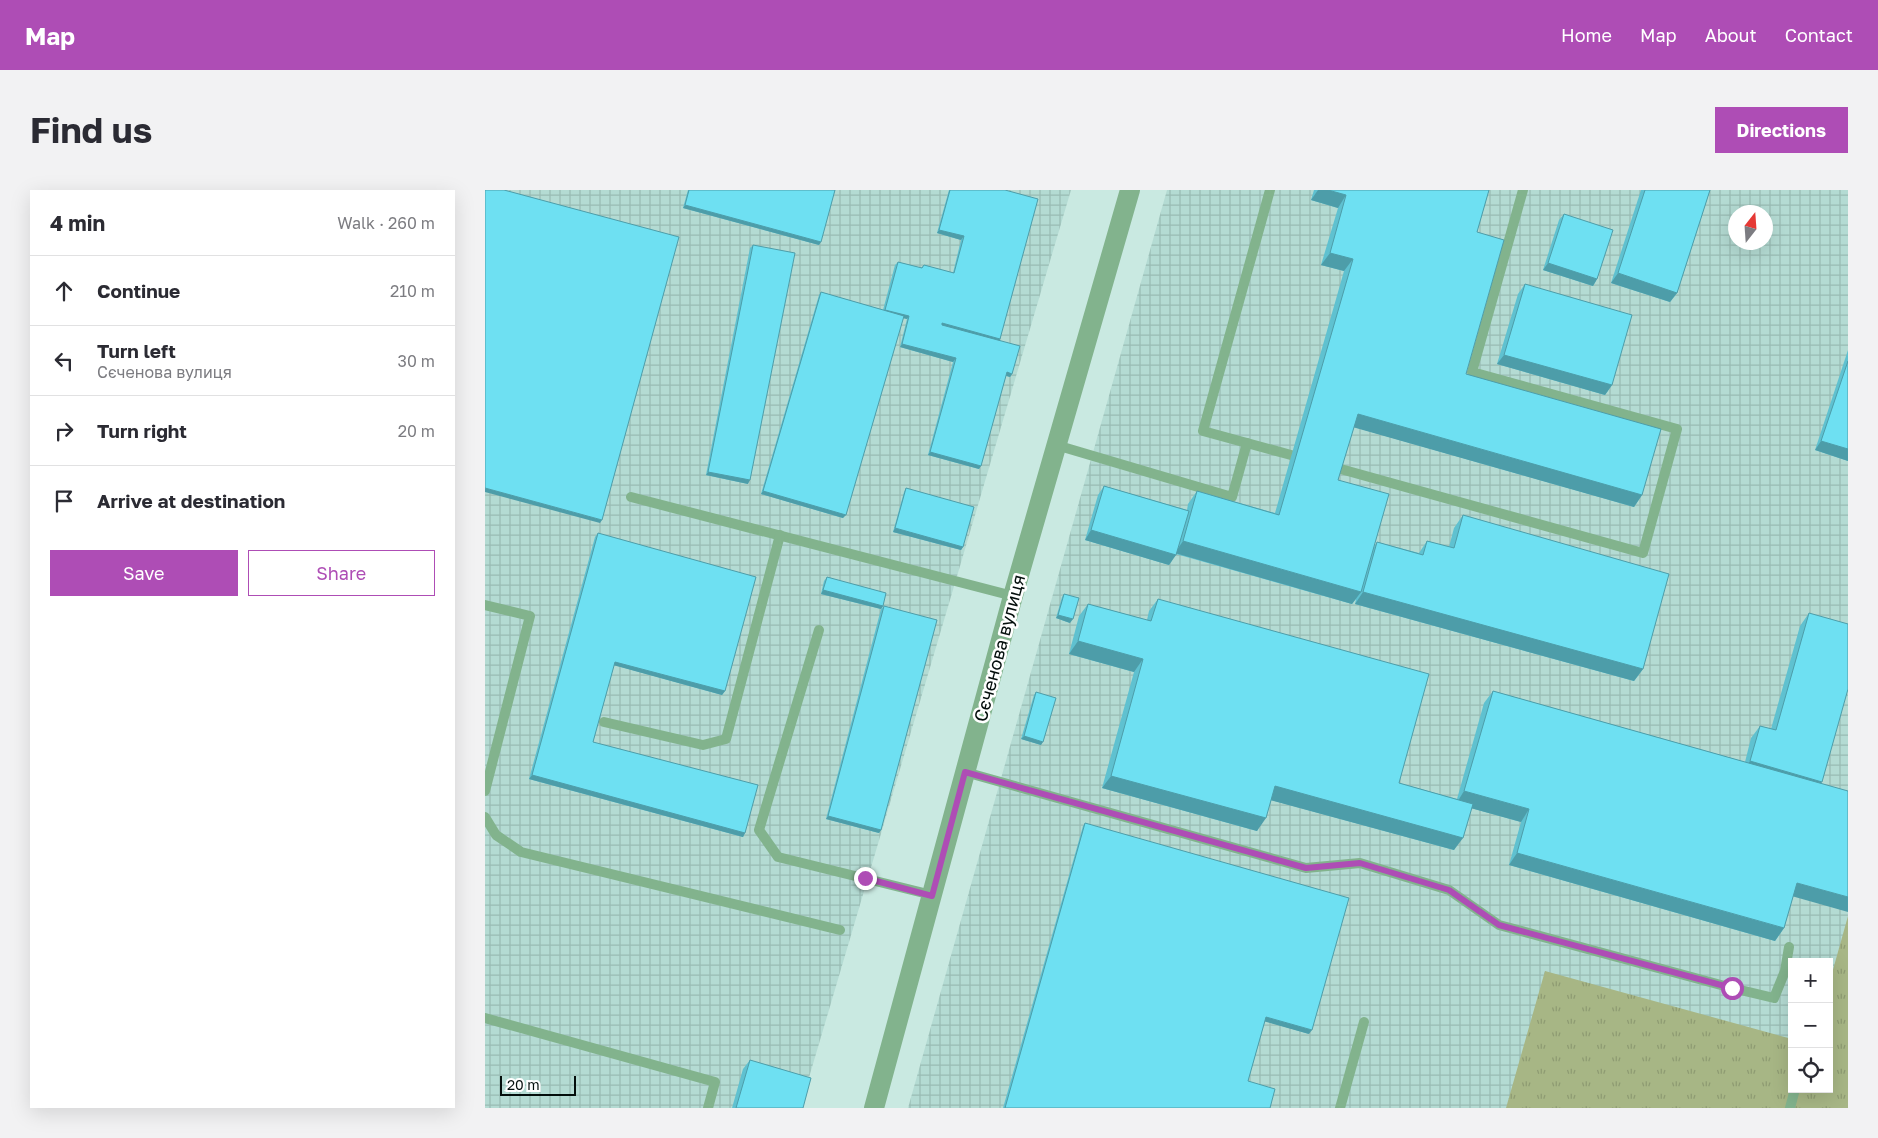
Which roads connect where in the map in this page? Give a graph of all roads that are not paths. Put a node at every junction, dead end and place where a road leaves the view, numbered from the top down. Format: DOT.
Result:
graph roads {
  1 [pos="1130,190"];
  2 [pos="1270,190"];
  3 [pos="1523,190"];
  4 [pos="1247,443"];
  5 [pos="1056,445"];
  6 [pos="1291,455"];
  7 [pos="1337,468"];
  8 [pos="631,497"];
  9 [pos="780,536"];
  10 [pos="1013,596"];
  11 [pos="485,605"];
  12 [pos="819,630"];
  13 [pos="604,722"];
  14 [pos="965,772"];
  15 [pos="485,791"];
  16 [pos="485,817"];
  17 [pos="932,896"];
  18 [pos="840,930"];
  19 [pos="1789,947"];
  20 [pos="485,1018"];
  21 [pos="1364,1022"];
  22 [pos="1794,1093"];
  23 [pos="708,1108"];
  24 [pos="874,1108"];
  25 [pos="1340,1108"];
  26 [pos="1790,1108"];
  1 -- 5 [label="street, Сєченова вулиця"];
  2 -- 4 [label="lane"];
  3 -- 7 [label="lane"];
  4 -- 5 [label="lane"];
  4 -- 6 [label="lane"];
  5 -- 10 [label="street, Сєченова вулиця"];
  8 -- 9 [label="lane"];
  9 -- 10 [label="lane"];
  9 -- 13 [label="lane"];
  10 -- 14 [label="street, Сєченова вулиця"];
  11 -- 15 [label="lane"];
  12 -- 17 [label="lane"];
  14 -- 17 [label="street, Сєченова вулиця"];
  14 -- 19 [label="lane"];
  16 -- 18 [label="lane"];
  17 -- 24 [label="street, Сєченова вулиця"];
  20 -- 23 [label="lane"];
  21 -- 25 [label="lane"];
  22 -- 26 [label="lane"];
}
